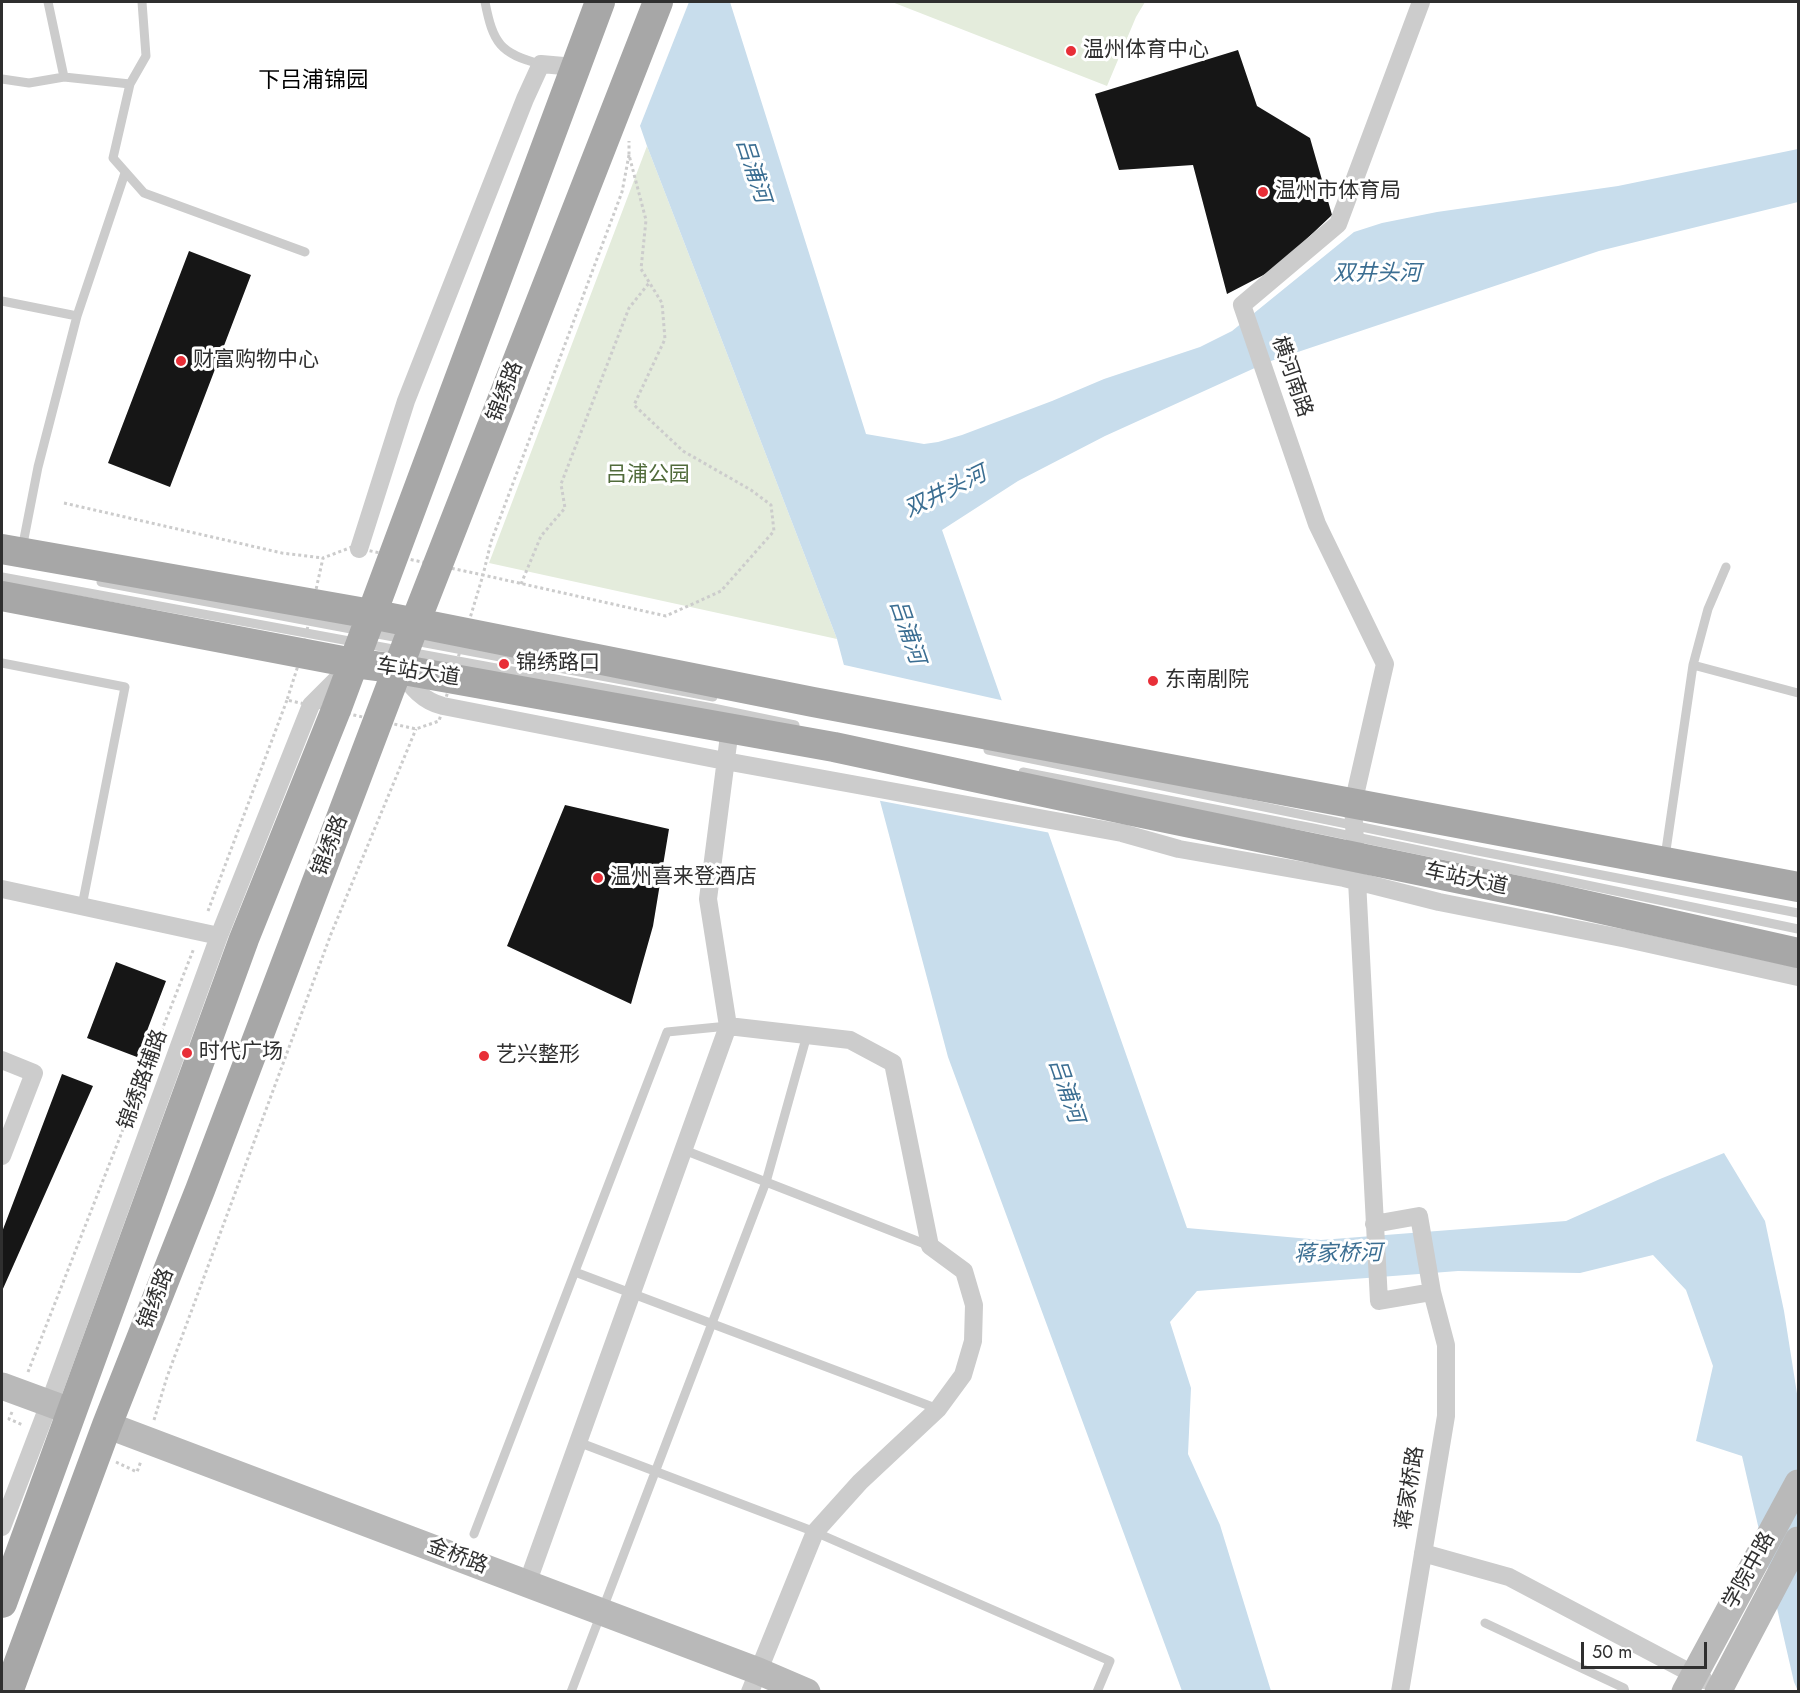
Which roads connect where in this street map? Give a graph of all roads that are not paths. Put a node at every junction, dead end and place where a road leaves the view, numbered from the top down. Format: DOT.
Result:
graph roads {
  1 [pos="48,2"];
  2 [pos="142,2"];
  3 [pos="485,2"];
  4 [pos="600,2"];
  5 [pos="658,2"];
  6 [pos="1421,2"];
  7 [pos="580,55"];
  8 [pos="541,64"];
  9 [pos="64,76"];
  10 [pos="2,79"];
  11 [pos="130,84"];
  12 [pos="125,173"];
  13 [pos="305,252"];
  14 [pos="2,301"];
  15 [pos="77,316"];
  16 [pos="358,549"];
  17 [pos="12,550"];
  18 [pos="1726,567"];
  19 [pos="2,577"];
  20 [pos="93,580"];
  21 [pos="2,596"];
  22 [pos="362,638"];
  23 [pos="406,646"];
  24 [pos="2,663"];
  25 [pos="1693,665"];
  26 [pos="1798,693"];
  27 [pos="729,714"];
  28 [pos="983,749"];
  29 [pos="725,761"];
  30 [pos="1018,771"];
  31 [pos="1128,822"];
  32 [pos="1355,841"];
  33 [pos="1664,862"];
  34 [pos="1798,887"];
  35 [pos="2,889"];
  36 [pos="82,906"];
  37 [pos="1798,913"];
  38 [pos="1798,929"];
  39 [pos="219,936"];
  40 [pos="1798,953"];
  41 [pos="1798,977"];
  42 [pos="728,1026"];
  43 [pos="807,1035"];
  44 [pos="2,1059"];
  45 [pos="684,1150"];
  46 [pos="2,1156"];
  47 [pos="766,1182"];
  48 [pos="1374,1224"];
  49 [pos="930,1246"];
  50 [pos="575,1272"];
  51 [pos="1432,1293"];
  52 [pos="632,1294"];
  53 [pos="712,1324"];
  54 [pos="2,1386"];
  55 [pos="60,1408"];
  56 [pos="938,1409"];
  57 [pos="107,1425"];
  58 [pos="578,1442"];
  59 [pos="655,1472"];
  60 [pos="1798,1483"];
  61 [pos="2,1527"];
  62 [pos="815,1532"];
  63 [pos="474,1534"];
  64 [pos="1798,1540"];
  65 [pos="1423,1553"];
  66 [pos="527,1584"];
  67 [pos="2,1603"];
  68 [pos="602,1612"];
  69 [pos="1485,1623"];
  70 [pos="754,1681"];
  71 [pos="1689,1683"];
  72 [pos="1719,1690"];
  73 [pos="8,1692"];
  74 [pos="571,1692"];
  75 [pos="807,1692"];
  76 [pos="1097,1692"];
  77 [pos="1400,1692"];
  78 [pos="1625,1692"];
  1 -- 9 [label="lane"];
  2 -- 11 [label="lane"];
  3 -- 8 [label="lane"];
  4 -- 7 [label="main road, 锦绣路"];
  5 -- 23 [label="main road, 锦绣路"];
  6 -- 32 [label="street, 横河南路"];
  7 -- 8 [label="street"];
  7 -- 22 [label="main road, 锦绣路"];
  8 -- 16 [label="street"];
  9 -- 10 [label="lane"];
  9 -- 11 [label="lane"];
  11 -- 12 [label="lane"];
  12 -- 13 [label="lane"];
  12 -- 15 [label="lane"];
  14 -- 15 [label="lane"];
  15 -- 17 [label="lane"];
  17 -- 22 [label="main road, 车站大道"];
  18 -- 25 [label="lane"];
  19 -- 22 [label="lane"];
  20 -- 22 [label="lane"];
  21 -- 22 [label="main road, 车站大道"];
  22 -- 23 [label="main road, 车站大道"];
  22 -- 23 [label="main road, 车站大道"];
  22 -- 39 [label="street, 锦绣路辅路"];
  22 -- 55 [label="main road, 锦绣路"];
  23 -- 27 [label="main road, 车站大道"];
  23 -- 29 [label="street"];
  23 -- 32 [label="main road, 车站大道"];
  23 -- 57 [label="main road, 锦绣路"];
  24 -- 36 [label="lane"];
  25 -- 26 [label="lane"];
  25 -- 33 [label="lane"];
  27 -- 29 [label="street"];
  27 -- 31 [label="main road, 车站大道"];
  28 -- 32 [label="lane"];
  29 -- 31 [label="street"];
  29 -- 42 [label="street"];
  30 -- 32 [label="lane"];
  31 -- 32 [label="main road, 车站大道"];
  32 -- 33 [label="main road, 车站大道"];
  32 -- 37 [label="lane"];
  32 -- 38 [label="lane"];
  32 -- 40 [label="main road, 车站大道"];
  32 -- 41 [label="street"];
  32 -- 48 [label="street, 横河南路"];
  33 -- 34 [label="main road, 车站大道"];
  35 -- 36 [label="street"];
  36 -- 39 [label="street"];
  39 -- 55 [label="street, 锦绣路辅路"];
  42 -- 43 [label="street"];
  42 -- 45 [label="street"];
  42 -- 50 [label="lane"];
  43 -- 47 [label="lane"];
  43 -- 49 [label="street"];
  44 -- 46 [label="street"];
  45 -- 47 [label="lane"];
  45 -- 52 [label="street"];
  47 -- 49 [label="lane"];
  47 -- 53 [label="lane"];
  48 -- 51 [label="street, 蒋家桥路"];
  48 -- 51 [label="street, 横河南路"];
  49 -- 56 [label="street"];
  50 -- 52 [label="lane"];
  50 -- 63 [label="lane"];
  51 -- 65 [label="street, 蒋家桥路"];
  52 -- 53 [label="lane"];
  52 -- 58 [label="street"];
  53 -- 56 [label="lane"];
  53 -- 59 [label="lane"];
  54 -- 55 [label="street"];
  55 -- 61 [label="street, 锦绣路辅路"];
  55 -- 67 [label="main road, 锦绣路"];
  56 -- 62 [label="street"];
  57 -- 66 [label="street, 金桥路"];
  57 -- 73 [label="main road, 锦绣路"];
  58 -- 59 [label="lane"];
  58 -- 66 [label="street"];
  59 -- 62 [label="lane"];
  59 -- 68 [label="lane"];
  60 -- 71 [label="street, 学院中路"];
  62 -- 70 [label="street"];
  62 -- 76 [label="lane"];
  64 -- 72 [label="street, 学院中路"];
  65 -- 71 [label="street"];
  65 -- 77 [label="street, 蒋家桥路"];
  66 -- 68 [label="street, 金桥路"];
  68 -- 70 [label="street, 金桥路"];
  68 -- 74 [label="lane"];
  69 -- 78 [label="lane"];
  70 -- 75 [label="street, 金桥路"];
  71 -- 72 [label="street"];
}
